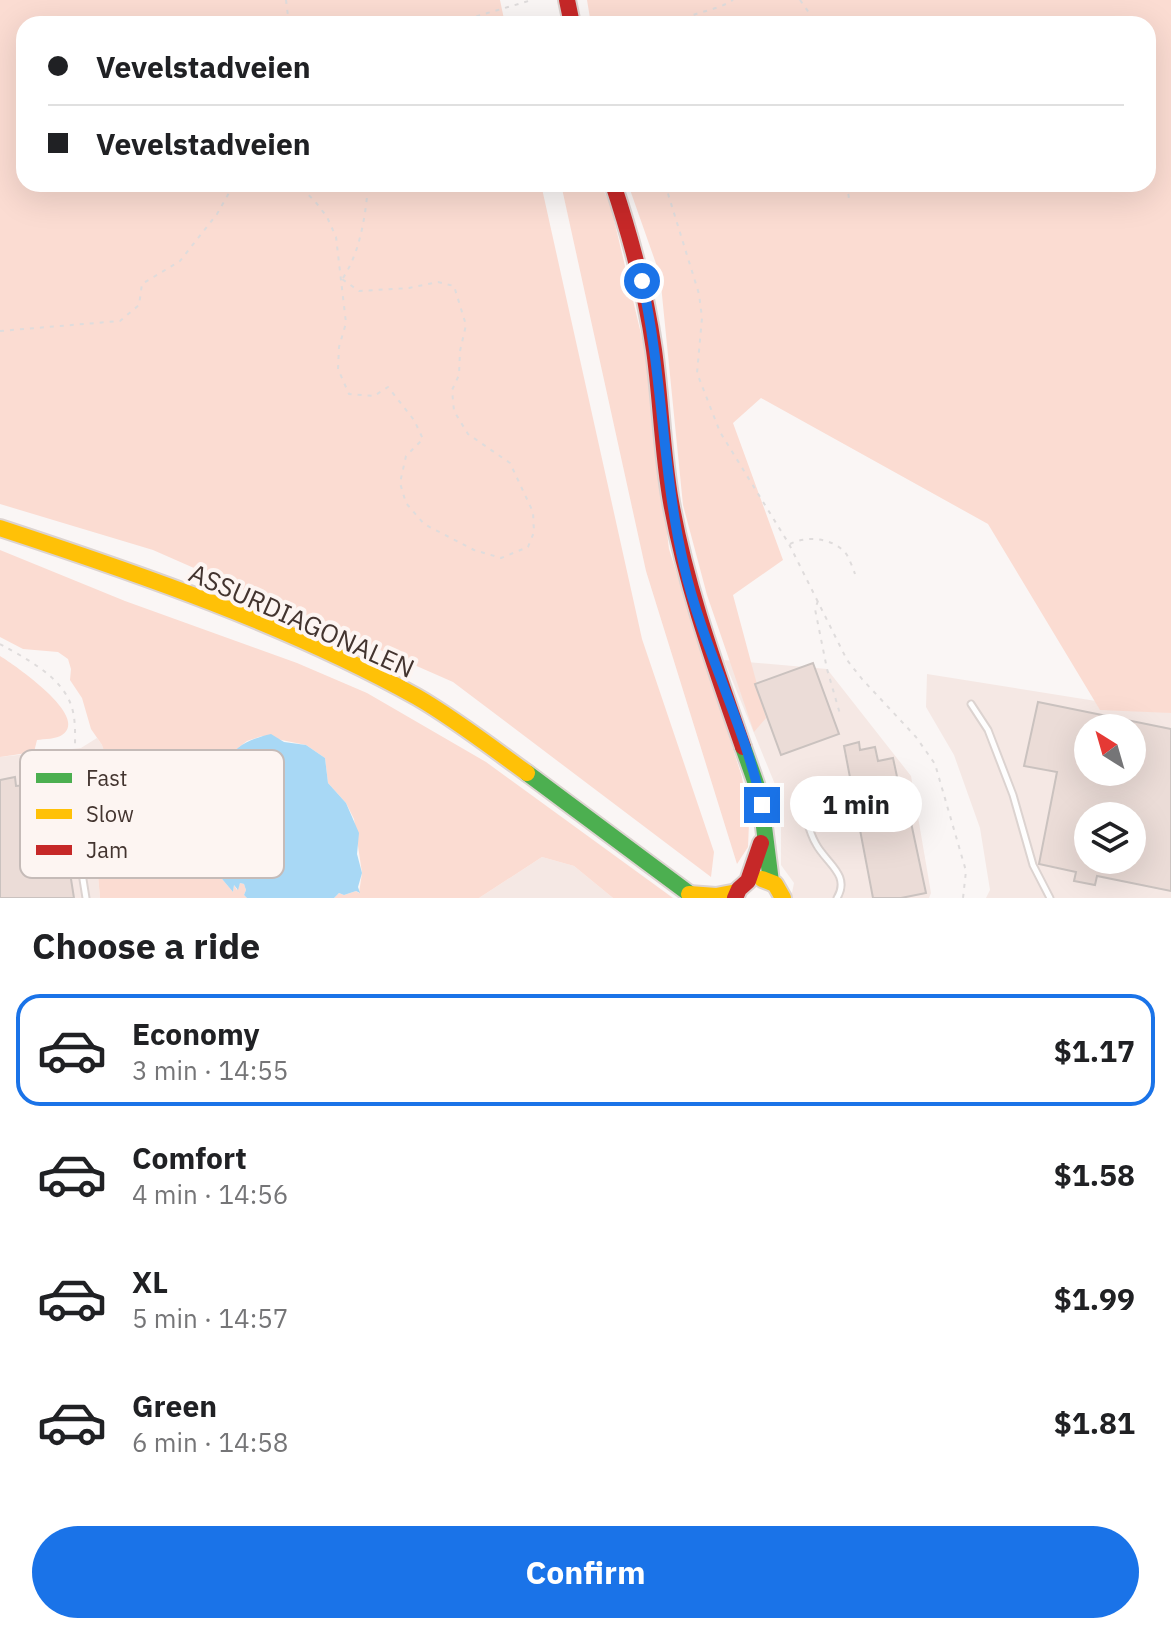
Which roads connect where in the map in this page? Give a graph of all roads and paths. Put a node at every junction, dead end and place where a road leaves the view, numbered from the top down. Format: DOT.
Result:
graph roads {
  1 [pos="532,0"];
  2 [pos="733,0"];
  3 [pos="477,16"];
  4 [pos="692,16"];
  5 [pos="229,192"];
  6 [pos="305,192"];
  7 [pos="368,192"];
  8 [pos="616,192"];
  9 [pos="668,192"];
  10 [pos="848,192"];
  11 [pos="849,199"];
  12 [pos="342,279"];
  13 [pos="0,331"];
  14 [pos="0,528"];
  15 [pos="789,544"];
  16 [pos="855,574"];
  17 [pos="818,600"];
  18 [pos="0,644"];
  19 [pos="971,704"];
  20 [pos="840,714"];
  21 [pos="76,750"];
  22 [pos="805,814"];
  23 [pos="764,835"];
  24 [pos="83,878"];
  25 [pos="771,882"];
  26 [pos="740,891"];
  27 [pos="692,896"];
  28 [pos="86,898"];
  29 [pos="783,898"];
  30 [pos="837,898"];
  31 [pos="963,898"];
  32 [pos="1050,898"];
  1 -- 3 [label="path"];
  2 -- 4 [label="path"];
  5 -- 13 [label="path"];
  6 -- 12 [label="path"];
  7 -- 12 [label="path"];
  8 -- 23 [label="main road"];
  9 -- 15 [label="path"];
  10 -- 11 [label="path"];
  12 -- 12 [label="path"];
  14 -- 27 [label="main road, ASSURDIAGONALEN"];
  15 -- 16 [label="path"];
  15 -- 17 [label="path"];
  17 -- 20 [label="path"];
  17 -- 31 [label="path"];
  18 -- 21 [label="path"];
  19 -- 32 [label="lane"];
  22 -- 30 [label="lane"];
  23 -- 25 [label="main road"];
  23 -- 26 [label="main road"];
  24 -- 28 [label="lane"];
  25 -- 26 [label="main road"];
  25 -- 29 [label="main road"];
  26 -- 27 [label="main road"];
}
